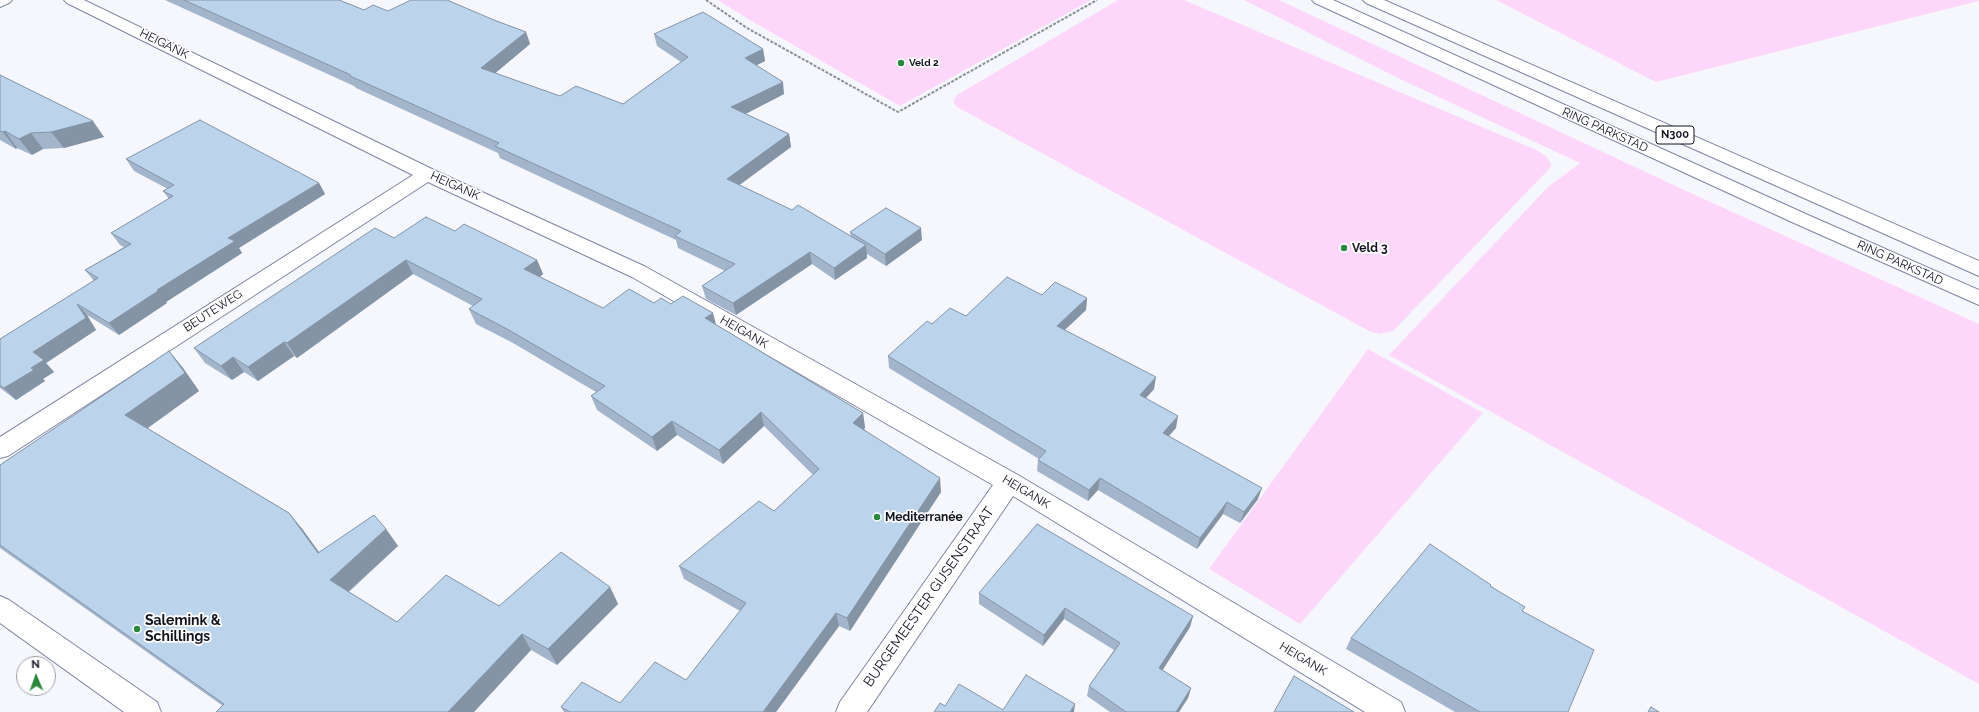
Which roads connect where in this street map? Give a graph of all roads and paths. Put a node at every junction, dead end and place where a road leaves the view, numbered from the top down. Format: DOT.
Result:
graph roads {
  1 [pos="4,0"];
  2 [pos="72,0"];
  3 [pos="706,0"];
  4 [pos="1097,0"];
  5 [pos="1320,0"];
  6 [pos="1371,0"];
  7 [pos="0,2"];
  8 [pos="427,174"];
  9 [pos="1979,269"];
  10 [pos="1979,298"];
  11 [pos="0,448"];
  12 [pos="1009,482"];
  13 [pos="0,608"];
  14 [pos="147,712"];
  15 [pos="850,712"];
  16 [pos="1391,712"];
  1 -- 7 [label="main road"];
  2 -- 8 [label="main road, HEIGANK"];
  3 -- 4 [label="path"];
  5 -- 10 [label="main road, RING PARKSTAD / N300"];
  6 -- 9 [label="main road, RING PARKSTAD / N300"];
  8 -- 11 [label="main road, BEUTEWEG"];
  8 -- 12 [label="main road, HEIGANK"];
  12 -- 15 [label="main road, BURGEMEESTER GIJSENSTRAAT"];
  12 -- 16 [label="main road, HEIGANK"];
  13 -- 14 [label="main road"];
}
